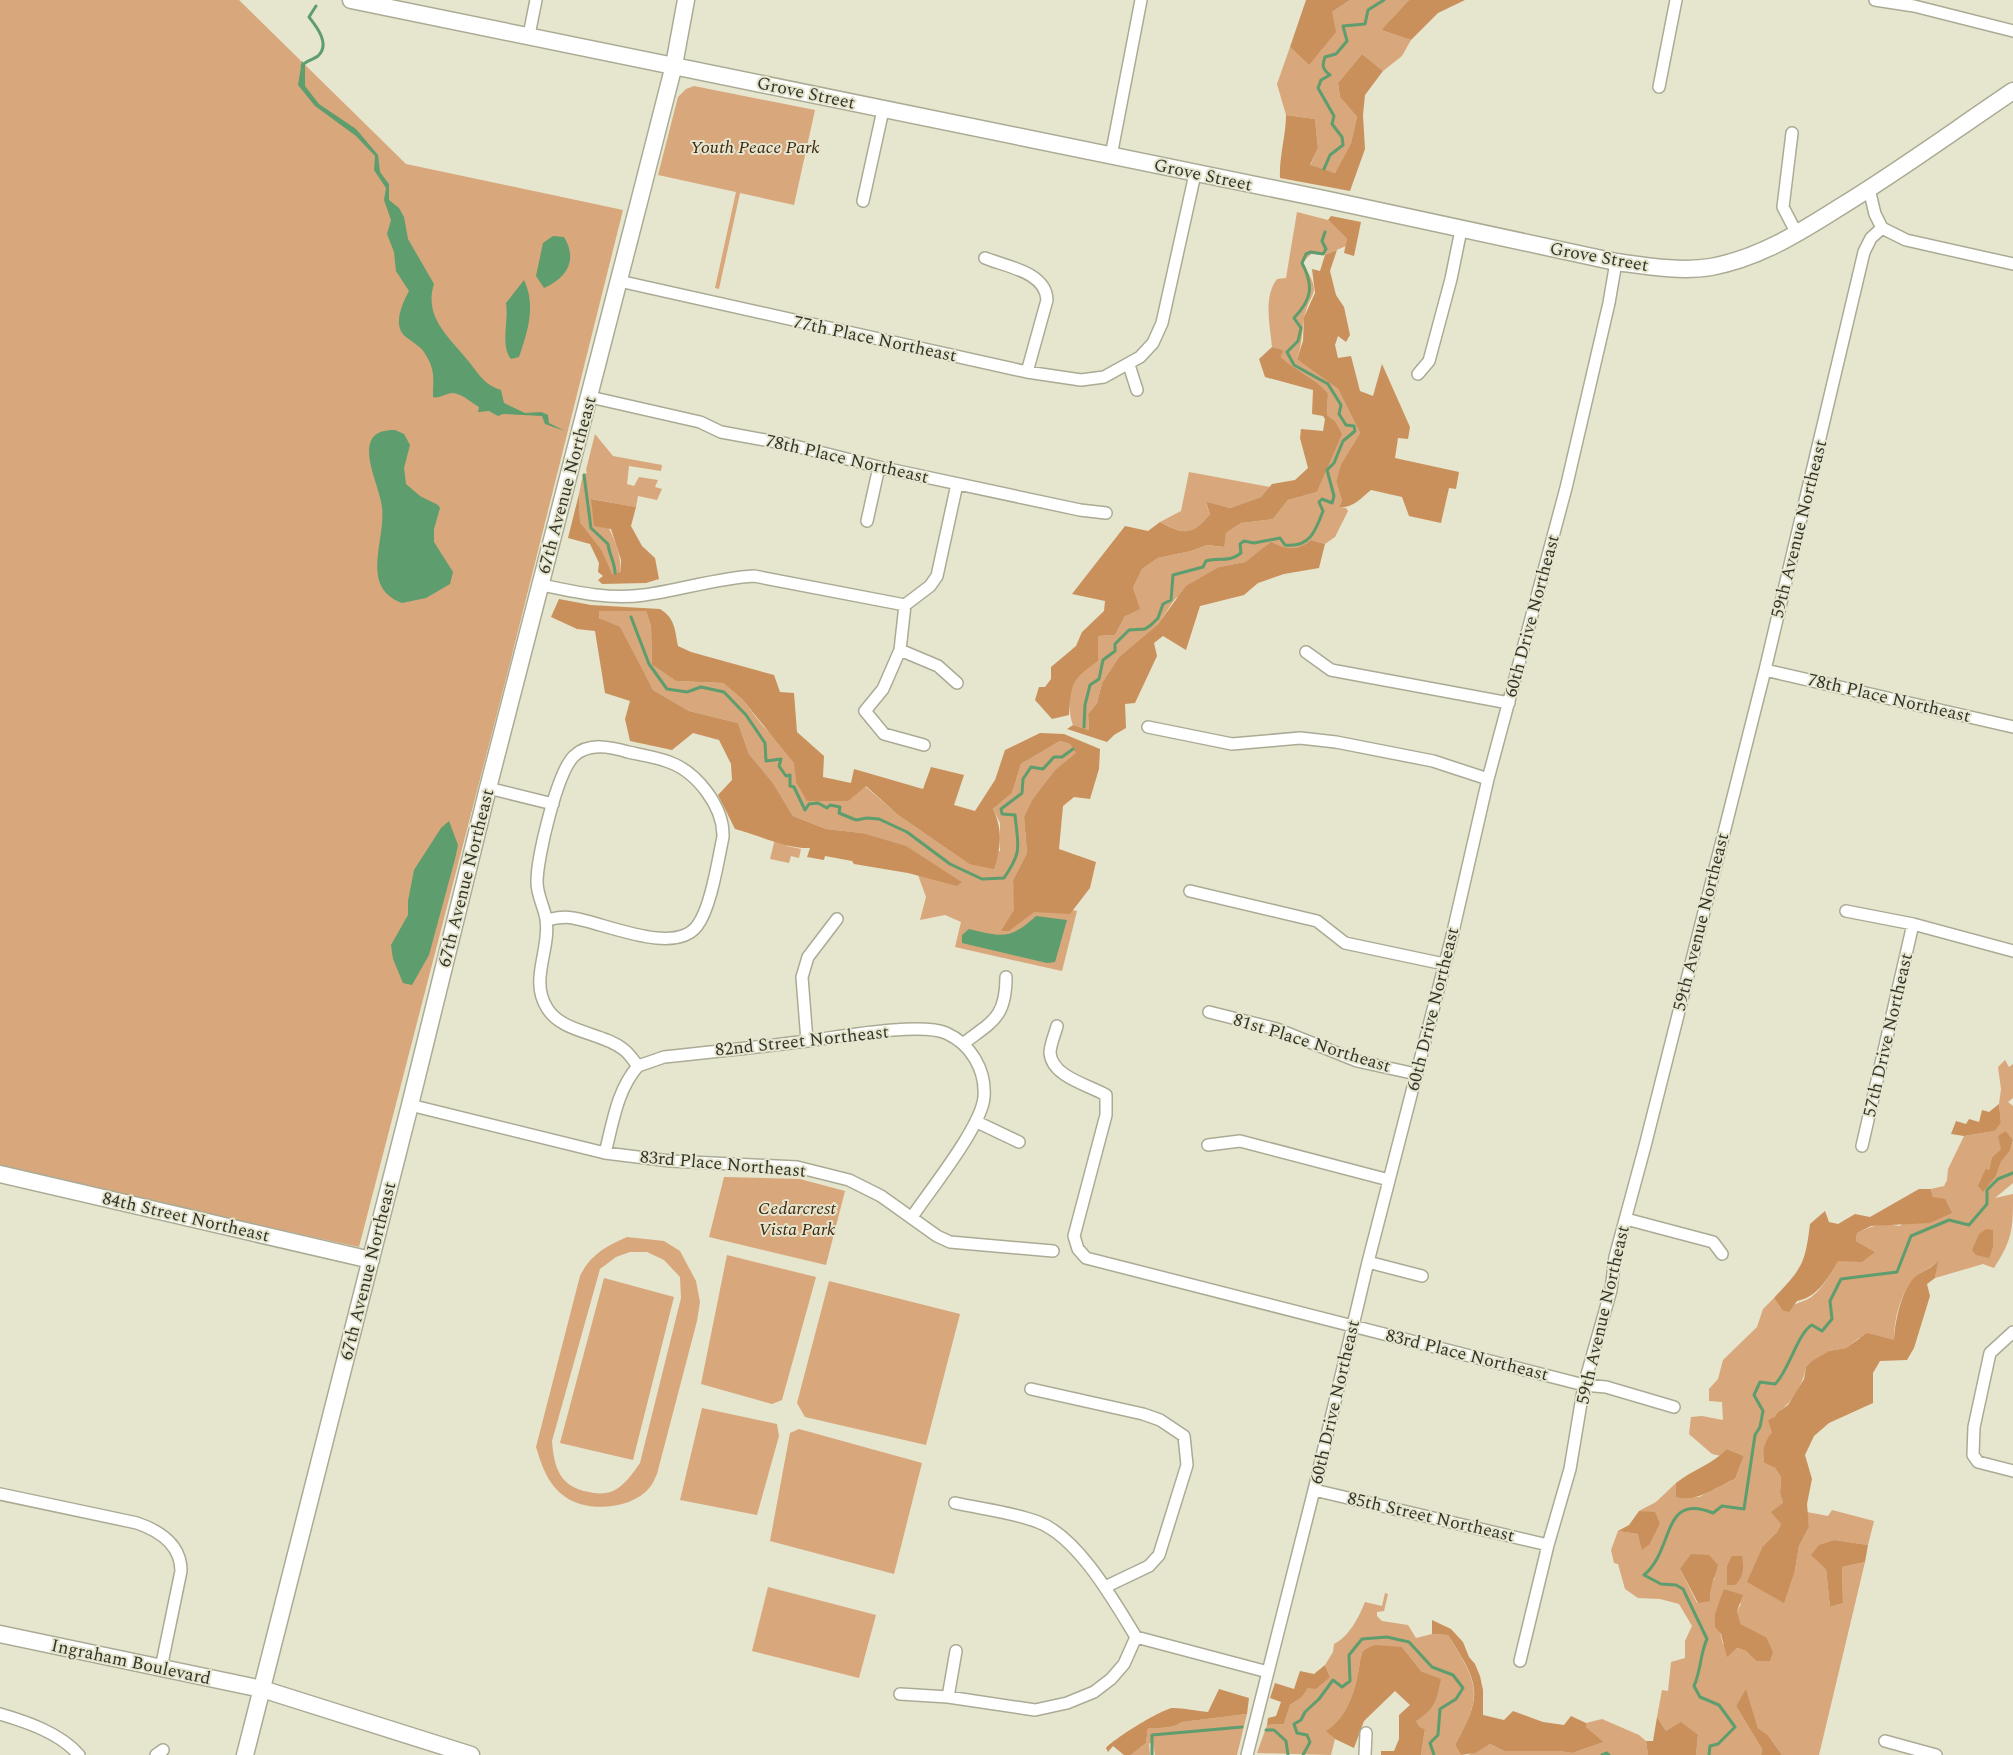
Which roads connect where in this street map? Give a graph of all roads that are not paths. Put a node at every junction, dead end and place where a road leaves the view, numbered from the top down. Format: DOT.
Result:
graph roads {
  1 [pos="351,0"];
  2 [pos="536,0"];
  3 [pos="686,0"];
  4 [pos="1141,0"];
  5 [pos="1676,0"];
  6 [pos="1875,0"];
  7 [pos="395,4"];
  8 [pos="2013,31"];
  9 [pos="529,35"];
  10 [pos="674,65"];
  11 [pos="1659,87"];
  12 [pos="2013,91"];
  13 [pos="883,110"];
  14 [pos="1792,132"];
  15 [pos="1111,156"];
  16 [pos="1195,174"];
  17 [pos="1869,189"];
  18 [pos="863,201"];
  19 [pos="1882,228"];
  20 [pos="1461,230"];
  21 [pos="1797,234"];
  22 [pos="985,258"];
  23 [pos="1616,262"];
  24 [pos="2013,264"];
  25 [pos="619,281"];
  26 [pos="1129,365"];
  27 [pos="1027,372"];
  28 [pos="1418,374"];
  29 [pos="1137,390"];
  30 [pos="590,397"];
  31 [pos="879,468"];
  32 [pos="956,484"];
  33 [pos="1106,513"];
  34 [pos="866,521"];
  35 [pos="541,584"];
  36 [pos="905,605"];
  37 [pos="900,650"];
  38 [pos="1306,652"];
  39 [pos="1765,670"];
  40 [pos="957,683"];
  41 [pos="1509,703"];
  42 [pos="1148,727"];
  43 [pos="2013,727"];
  44 [pos="924,745"];
  45 [pos="1488,779"];
  46 [pos="488,788"];
  47 [pos="553,804"];
  48 [pos="1190,891"];
  49 [pos="1846,911"];
  50 [pos="546,920"];
  51 [pos="837,920"];
  52 [pos="1913,924"];
  53 [pos="2013,951"];
  54 [pos="1444,964"];
  55 [pos="1006,977"];
  56 [pos="1209,1012"];
  57 [pos="1057,1026"];
  58 [pos="807,1041"];
  59 [pos="964,1043"];
  60 [pos="638,1066"];
  61 [pos="1416,1074"];
  62 [pos="410,1106"];
  63 [pos="977,1122"];
  64 [pos="1019,1142"];
  65 [pos="1208,1146"];
  66 [pos="1862,1146"];
  67 [pos="605,1153"];
  68 [pos="0,1174"];
  69 [pos="1389,1180"];
  70 [pos="912,1217"];
  71 [pos="1626,1219"];
  72 [pos="1053,1251"];
  73 [pos="1722,1254"];
  74 [pos="371,1260"];
  75 [pos="1368,1262"];
  76 [pos="1422,1276"];
  77 [pos="1353,1326"];
  78 [pos="2013,1332"];
  79 [pos="1584,1385"];
  80 [pos="1031,1389"];
  81 [pos="1674,1407"];
  82 [pos="2013,1471"];
  83 [pos="1314,1490"];
  84 [pos="0,1494"];
  85 [pos="955,1503"];
  86 [pos="1548,1545"];
  87 [pos="1105,1586"];
  88 [pos="0,1634"];
  89 [pos="1136,1637"];
  90 [pos="956,1651"];
  91 [pos="1520,1661"];
  92 [pos="161,1668"];
  93 [pos="1268,1672"];
  94 [pos="262,1690"];
  95 [pos="900,1694"];
  96 [pos="948,1697"];
  97 [pos="0,1714"];
  98 [pos="1366,1733"];
  99 [pos="1885,1741"];
  100 [pos="79,1755"];
  101 [pos="245,1755"];
  102 [pos="471,1755"];
  103 [pos="1247,1755"];
  104 [pos="1365,1755"];
  105 [pos="1936,1755"];
  1 -- 7 [label="main road, Grove Street"];
  2 -- 9 [label="street"];
  3 -- 10 [label="main road, 67th Avenue Northeast"];
  4 -- 15 [label="street"];
  5 -- 11 [label="street"];
  6 -- 8 [label="street"];
  7 -- 9 [label="main road, Grove Street"];
  9 -- 10 [label="main road, Grove Street"];
  10 -- 13 [label="main road, Grove Street"];
  10 -- 25 [label="main road, 67th Avenue Northeast"];
  12 -- 17 [label="main road, Grove Street"];
  13 -- 15 [label="main road, Grove Street"];
  13 -- 18 [label="street"];
  14 -- 21 [label="street"];
  15 -- 16 [label="main road, Grove Street"];
  16 -- 20 [label="main road, Grove Street"];
  16 -- 26 [label="street, 77th Place Northeast"];
  17 -- 19 [label="street"];
  17 -- 21 [label="main road, Grove Street"];
  19 -- 24 [label="street"];
  19 -- 39 [label="street, 59th Avenue Northeast"];
  20 -- 23 [label="main road, Grove Street"];
  20 -- 28 [label="street"];
  21 -- 23 [label="main road, Grove Street"];
  22 -- 27 [label="street"];
  23 -- 41 [label="street, 60th Drive Northeast"];
  25 -- 27 [label="street, 77th Place Northeast"];
  25 -- 30 [label="main road, 67th Avenue Northeast"];
  26 -- 27 [label="street, 77th Place Northeast"];
  26 -- 29 [label="street"];
  30 -- 31 [label="street, 78th Place Northeast"];
  30 -- 35 [label="main road, 67th Avenue Northeast"];
  31 -- 32 [label="street, 78th Place Northeast"];
  31 -- 34 [label="street"];
  32 -- 33 [label="street, 78th Place Northeast"];
  32 -- 36 [label="street"];
  35 -- 36 [label="street"];
  35 -- 46 [label="main road, 67th Avenue Northeast"];
  36 -- 37 [label="street"];
  37 -- 40 [label="street"];
  37 -- 44 [label="street"];
  38 -- 41 [label="street"];
  39 -- 43 [label="street, 78th Place Northeast"];
  39 -- 71 [label="street, 59th Avenue Northeast"];
  41 -- 45 [label="street, 60th Drive Northeast"];
  42 -- 45 [label="street"];
  45 -- 54 [label="street, 60th Drive Northeast"];
  46 -- 47 [label="street"];
  46 -- 62 [label="main road, 67th Avenue Northeast"];
  47 -- 50 [label="street"];
  47 -- 50 [label="street"];
  48 -- 54 [label="street"];
  49 -- 52 [label="street"];
  50 -- 60 [label="street"];
  51 -- 58 [label="street"];
  52 -- 53 [label="street"];
  52 -- 66 [label="street, 57th Drive Northeast"];
  54 -- 61 [label="street, 60th Drive Northeast"];
  55 -- 59 [label="street"];
  56 -- 61 [label="street, 81st Place Northeast"];
  57 -- 77 [label="street, 83rd Place Northeast"];
  58 -- 59 [label="street, 82nd Street Northeast"];
  58 -- 60 [label="street, 82nd Street Northeast"];
  59 -- 63 [label="street"];
  60 -- 67 [label="street"];
  61 -- 69 [label="street, 60th Drive Northeast"];
  62 -- 67 [label="street, 83rd Place Northeast"];
  62 -- 74 [label="main road, 67th Avenue Northeast"];
  63 -- 64 [label="street"];
  63 -- 70 [label="street"];
  65 -- 69 [label="street"];
  67 -- 70 [label="street, 83rd Place Northeast"];
  68 -- 74 [label="main road, 84th Street Northeast"];
  69 -- 75 [label="street, 60th Drive Northeast"];
  70 -- 72 [label="street, 83rd Place Northeast"];
  71 -- 73 [label="street"];
  71 -- 79 [label="street, 59th Avenue Northeast"];
  74 -- 94 [label="main road, 67th Avenue Northeast"];
  75 -- 76 [label="street"];
  75 -- 77 [label="street, 60th Drive Northeast"];
  77 -- 79 [label="street, 83rd Place Northeast"];
  77 -- 83 [label="street, 60th Drive Northeast"];
  78 -- 82 [label="street"];
  79 -- 81 [label="street, 83rd Place Northeast"];
  79 -- 86 [label="street, 59th Avenue Northeast"];
  80 -- 87 [label="street"];
  83 -- 86 [label="street, 85th Street Northeast"];
  83 -- 93 [label="street, 60th Drive Northeast"];
  84 -- 92 [label="street"];
  85 -- 87 [label="street"];
  86 -- 91 [label="street, 59th Avenue Northeast"];
  87 -- 89 [label="street"];
  88 -- 92 [label="main road, Ingraham Boulevard"];
  89 -- 93 [label="street"];
  89 -- 96 [label="street"];
  90 -- 96 [label="street"];
  92 -- 94 [label="main road, Ingraham Boulevard"];
  93 -- 103 [label="street, 60th Drive Northeast"];
  94 -- 101 [label="main road, 67th Avenue Northeast"];
  94 -- 102 [label="main road, Ingraham Boulevard"];
  95 -- 96 [label="street"];
  97 -- 100 [label="street"];
  98 -- 104 [label="street"];
  99 -- 105 [label="street"];
}
